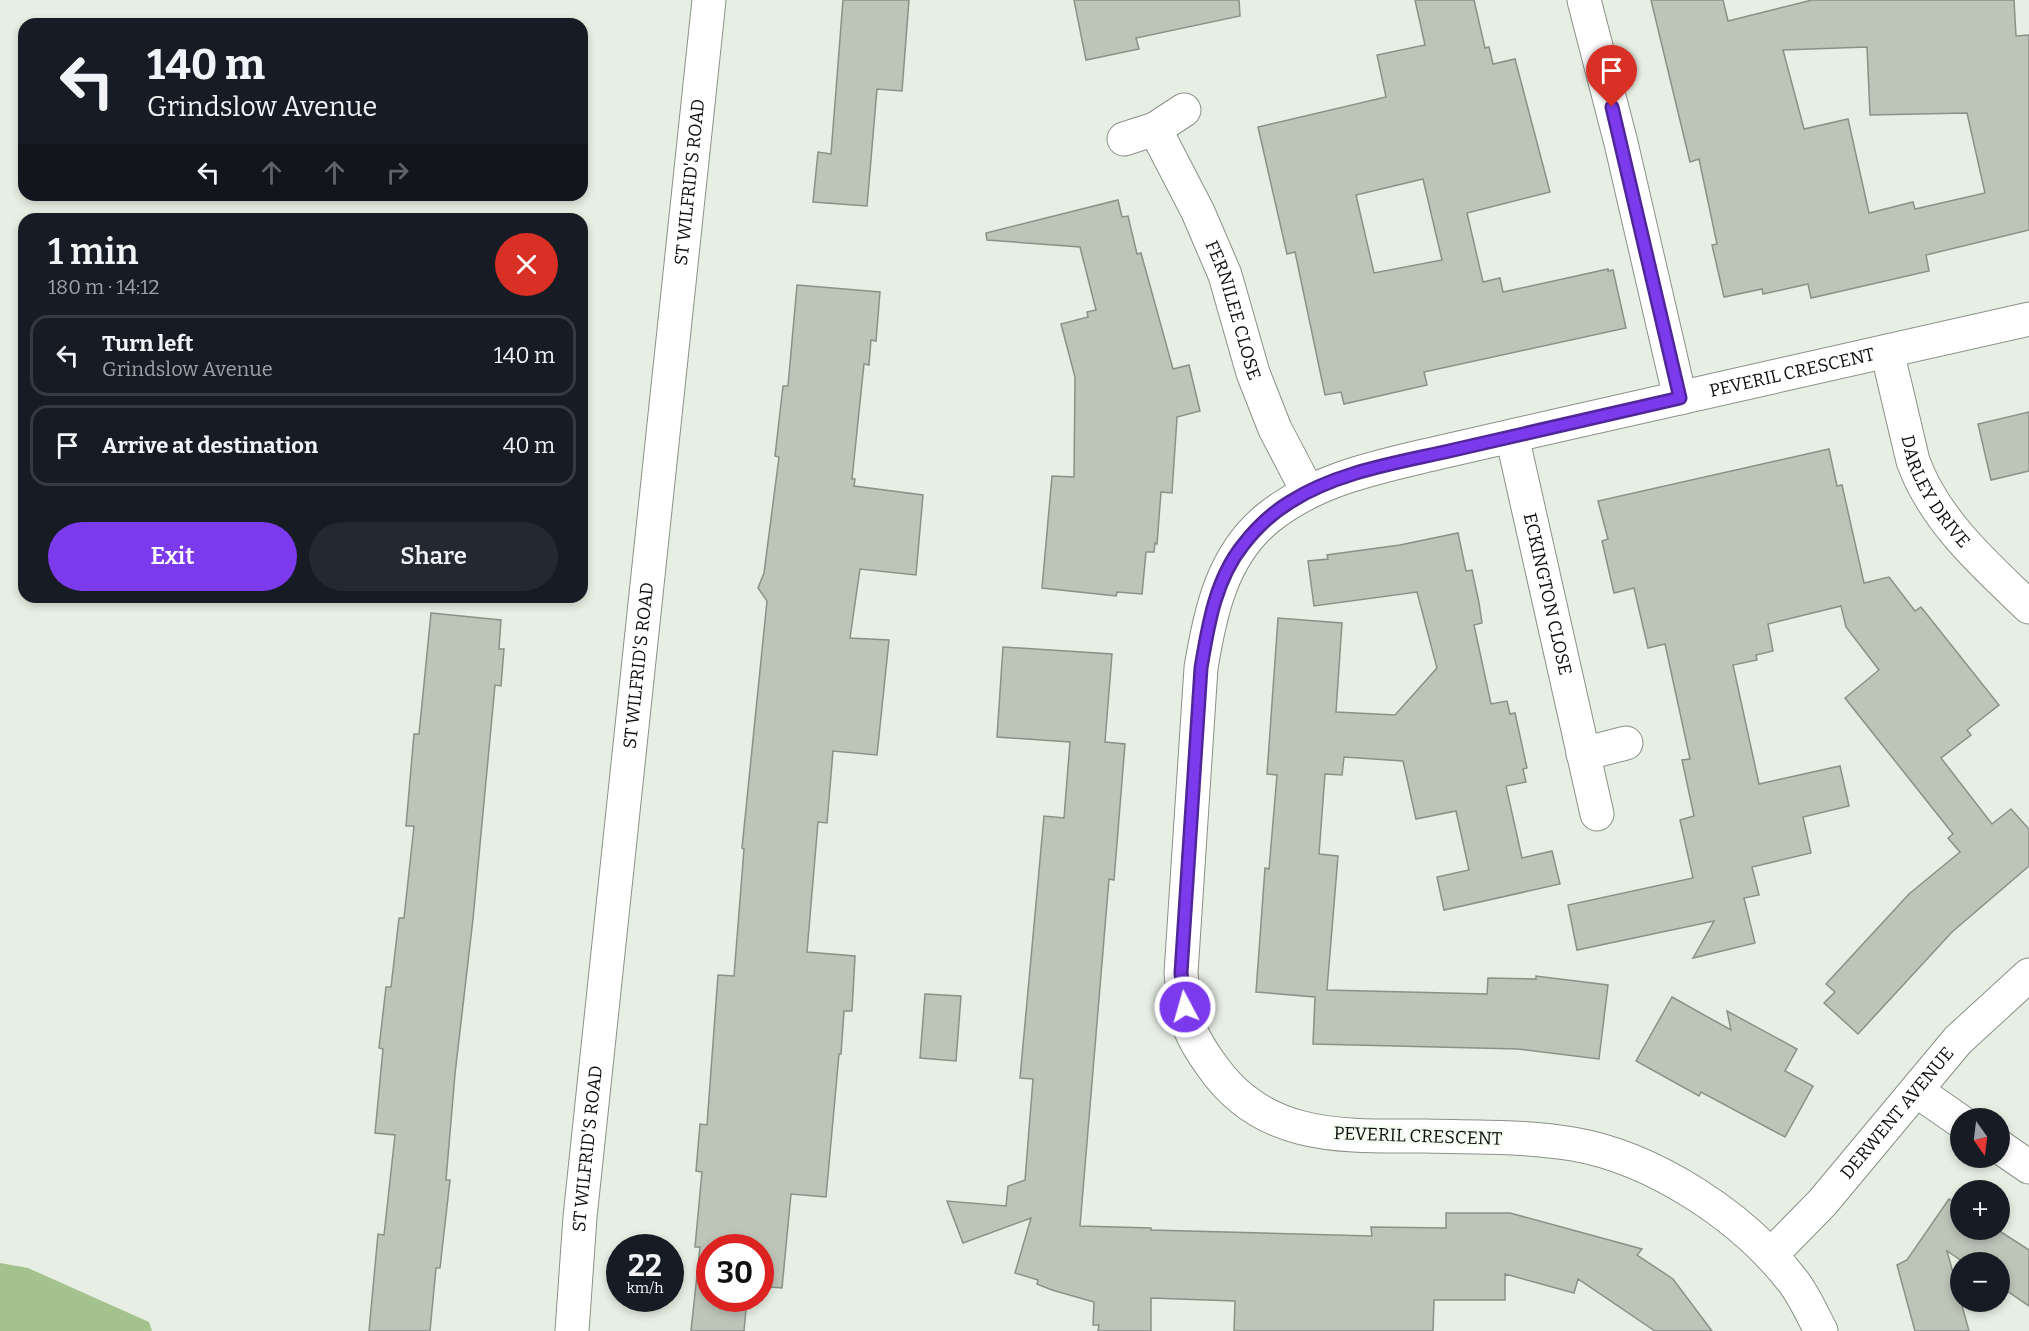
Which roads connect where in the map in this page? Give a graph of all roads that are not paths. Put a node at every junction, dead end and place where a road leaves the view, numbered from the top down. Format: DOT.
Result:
graph roads {
  1 [pos="709,0"];
  2 [pos="1584,0"];
  3 [pos="1184,110"];
  4 [pos="1155,129"];
  5 [pos="1124,139"];
  6 [pos="2029,319"];
  7 [pos="1887,351"];
  8 [pos="1680,398"];
  9 [pos="1512,436"];
  10 [pos="1308,492"];
  11 [pos="2029,607"];
  12 [pos="1626,743"];
  13 [pos="1583,754"];
  14 [pos="1597,814"];
  15 [pos="2029,975"];
  16 [pos="1917,1091"];
  17 [pos="1950,1114"];
  18 [pos="2010,1154"];
  19 [pos="2029,1167"];
  20 [pos="1771,1255"];
  21 [pos="572,1331"];
  22 [pos="1821,1331"];
  1 -- 21 [label="street, ST WILFRID'S ROAD"];
  2 -- 8 [label="street"];
  3 -- 4 [label="street"];
  4 -- 5 [label="street"];
  4 -- 10 [label="street, FERNILEE CLOSE"];
  6 -- 7 [label="street, PEVERIL CRESCENT"];
  7 -- 8 [label="street, PEVERIL CRESCENT"];
  7 -- 11 [label="street, DARLEY DRIVE"];
  8 -- 9 [label="street, PEVERIL CRESCENT"];
  9 -- 10 [label="street, PEVERIL CRESCENT"];
  9 -- 13 [label="street, ECKINGTON CLOSE"];
  10 -- 20 [label="street, PEVERIL CRESCENT"];
  12 -- 13 [label="street"];
  13 -- 14 [label="street, ECKINGTON CLOSE"];
  15 -- 16 [label="street, DERWENT AVENUE"];
  16 -- 17 [label="street"];
  16 -- 20 [label="street, DERWENT AVENUE"];
  18 -- 19 [label="street"];
  20 -- 22 [label="street, PEVERIL CRESCENT"];
}
